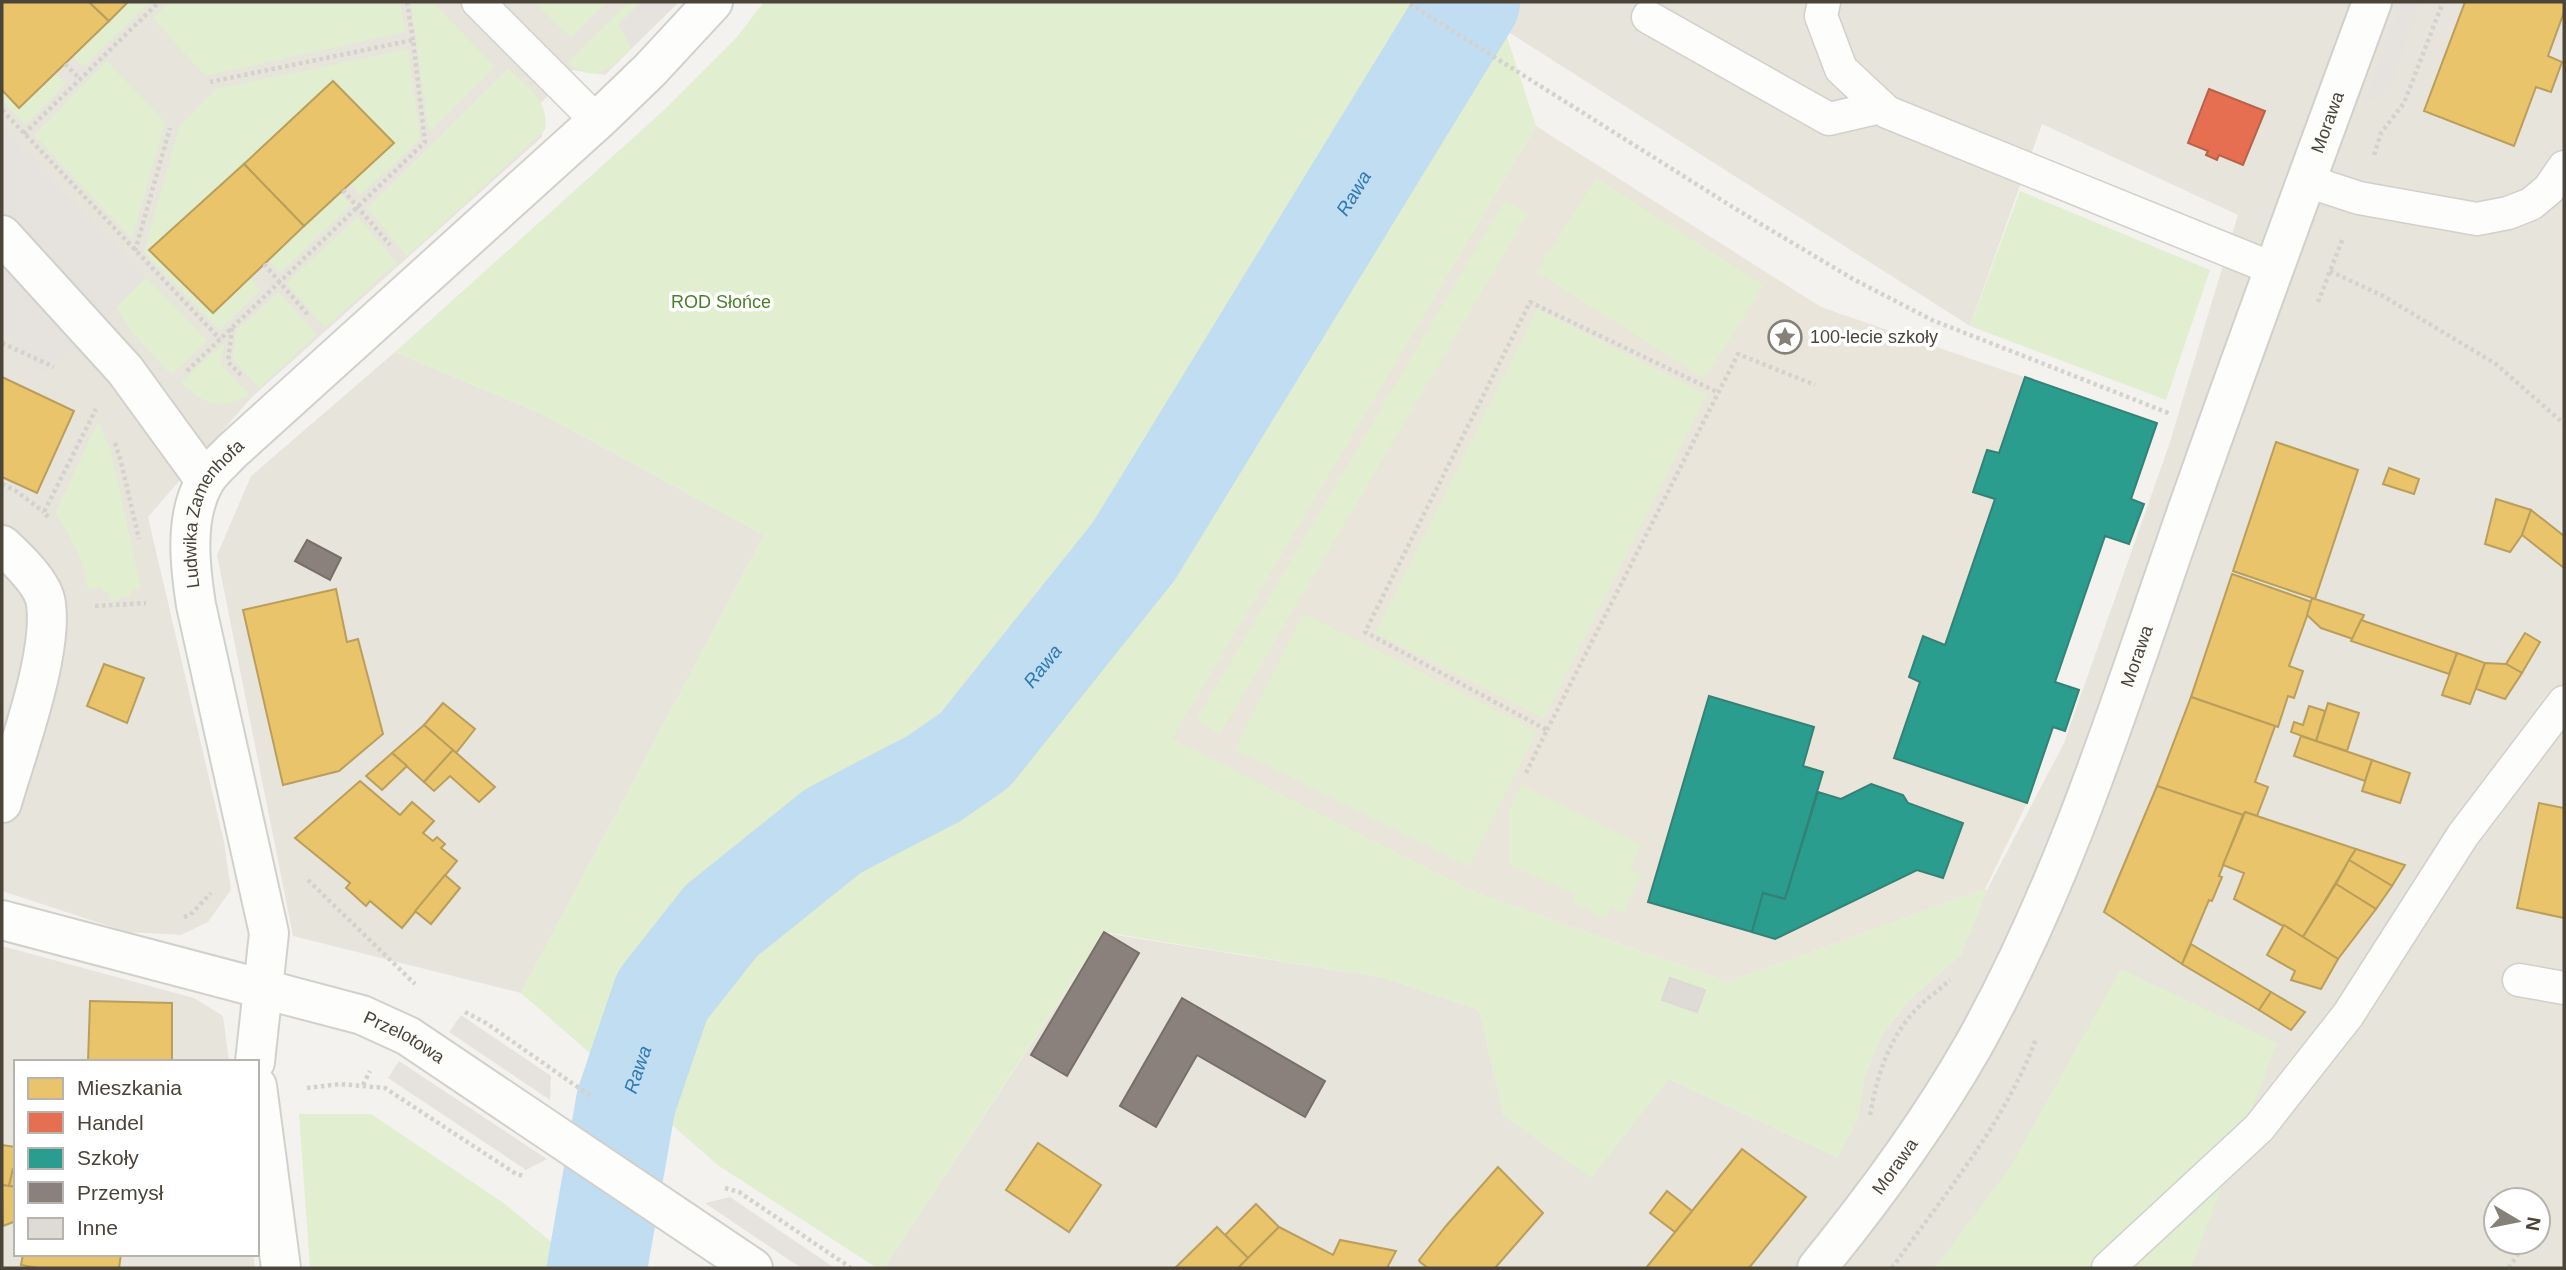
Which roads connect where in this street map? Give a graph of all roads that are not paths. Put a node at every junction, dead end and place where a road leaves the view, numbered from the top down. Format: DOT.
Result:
graph roads {
  1 [pos="478,2"];
  2 [pos="713,2"];
  3 [pos="1824,2"];
  4 [pos="2372,2"];
  5 [pos="1648,17"];
  6 [pos="1881,107"];
  7 [pos="597,121"];
  8 [pos="2564,167"];
  9 [pos="2307,181"];
  10 [pos="2,235"];
  11 [pos="2274,268"];
  12 [pos="205,480"];
  13 [pos="2,545"];
  14 [pos="2564,702"];
  15 [pos="2,803"];
  16 [pos="2,920"];
  17 [pos="2519,980"];
  18 [pos="263,988"];
  19 [pos="2564,988"];
  20 [pos="255,1060"];
  21 [pos="259,1100"];
  22 [pos="281,1268"];
  23 [pos="753,1268"];
  24 [pos="1816,1268"];
  25 [pos="2108,1268"];
  1 -- 7 [label="lane"];
  2 -- 7 [label="street, Ludwika Zamenhofa"];
  3 -- 6 [label="lane"];
  4 -- 9 [label="street, Morawa"];
  5 -- 6 [label="lane"];
  6 -- 11 [label="lane"];
  7 -- 12 [label="street, Ludwika Zamenhofa"];
  8 -- 9 [label="lane"];
  9 -- 11 [label="street, Morawa"];
  10 -- 12 [label="street"];
  11 -- 24 [label="street, Morawa"];
  12 -- 18 [label="street, Ludwika Zamenhofa"];
  13 -- 15 [label="street"];
  14 -- 25 [label="lane"];
  16 -- 18 [label="street, Przelotowa"];
  17 -- 19 [label="lane"];
  18 -- 20 [label="street, Ludwika Zamenhofa"];
  18 -- 23 [label="street, Przelotowa"];
  21 -- 22 [label="street"];
}
